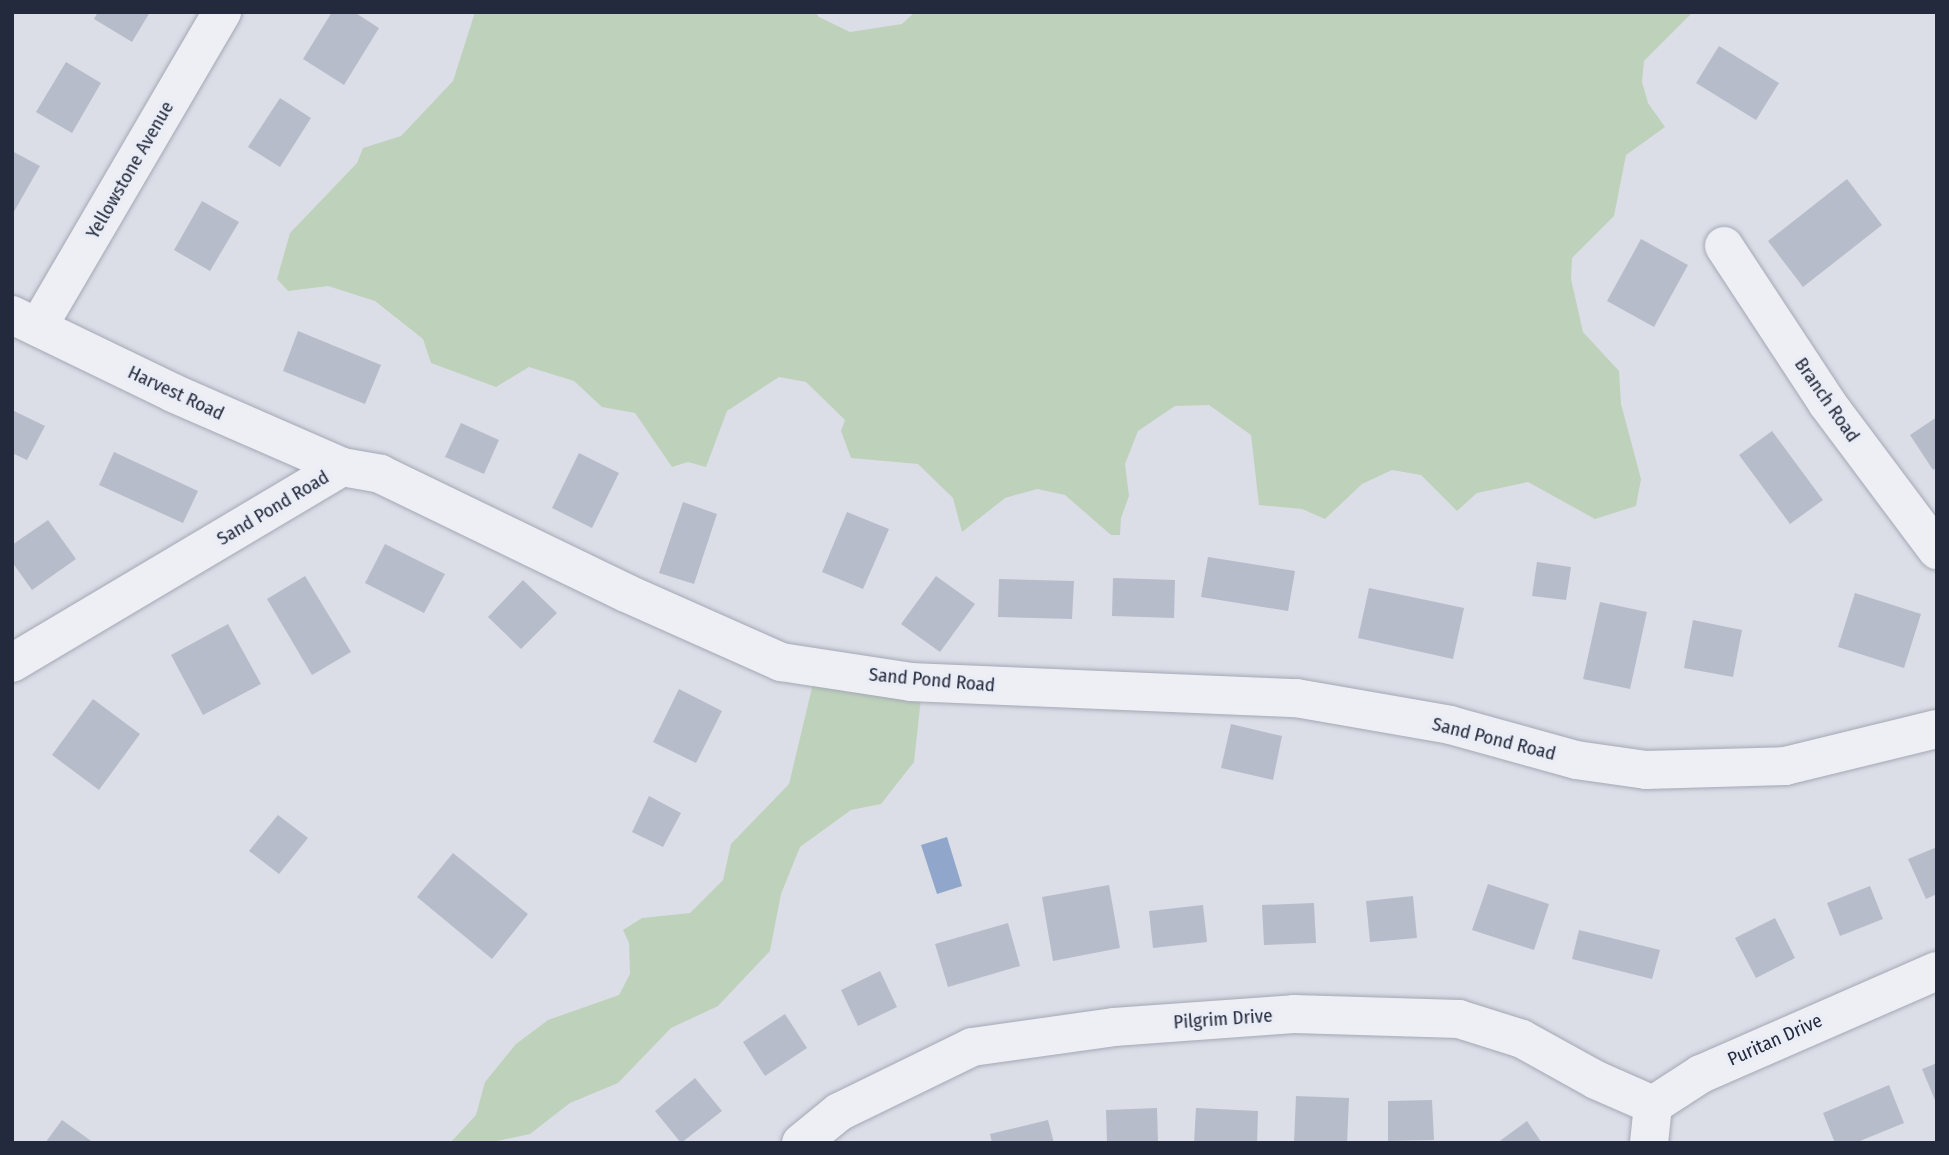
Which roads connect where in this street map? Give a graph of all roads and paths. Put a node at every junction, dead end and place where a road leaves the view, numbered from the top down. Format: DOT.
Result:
graph roads {
  1 [pos="222,12"];
  2 [pos="1724,246"];
  3 [pos="25,321"];
  4 [pos="342,467"];
  5 [pos="1937,550"];
  6 [pos="12,663"];
  7 [pos="1937,729"];
  8 [pos="1937,971"];
  9 [pos="1653,1105"];
  10 [pos="801,1143"];
  11 [pos="1648,1143"];
  1 -- 3 [label="street, Yellowstone Avenue"];
  2 -- 5 [label="street, Branch Road"];
  3 -- 4 [label="street, Harvest Road"];
  4 -- 6 [label="street, Sand Pond Road"];
  4 -- 7 [label="street, Sand Pond Road"];
  8 -- 9 [label="street, Puritan Drive"];
  9 -- 10 [label="street, Pilgrim Drive"];
  9 -- 11 [label="street"];
}
